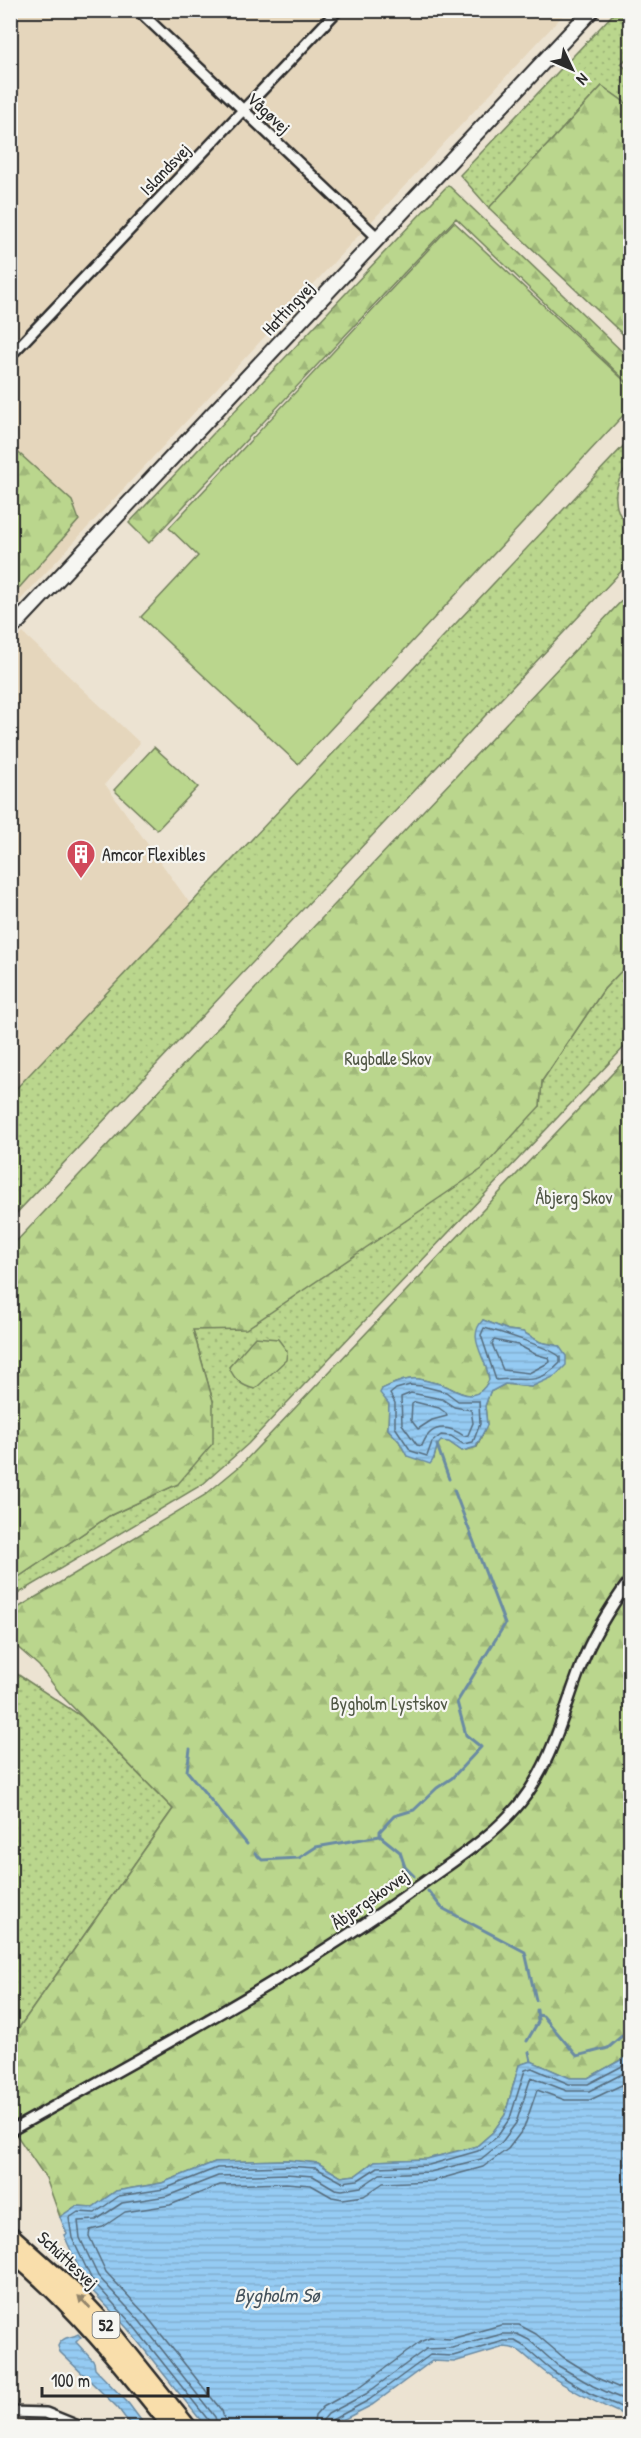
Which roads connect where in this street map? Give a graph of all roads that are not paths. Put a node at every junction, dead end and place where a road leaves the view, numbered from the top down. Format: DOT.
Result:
graph roads {
  1 [pos="138,10"];
  2 [pos="339,10"];
  3 [pos="592,10"];
  4 [pos="244,111"];
  5 [pos="378,238"];
  6 [pos="12,350"];
  7 [pos="10,630"];
  8 [pos="630,1580"];
  9 [pos="10,2131"];
  10 [pos="10,2234"];
  11 [pos="10,2252"];
  12 [pos="10,2412"];
  13 [pos="83,2427"];
  14 [pos="172,2427"];
  15 [pos="189,2427"];
  1 -- 4 [label="street, Vågøvej"];
  2 -- 4 [label="street, Islandsvej"];
  3 -- 5 [label="street, Hattingvej"];
  4 -- 5 [label="street, Vågøvej"];
  4 -- 6 [label="street, Islandsvej"];
  5 -- 7 [label="street, Hattingvej"];
  8 -- 9 [label="street, Åbjergskovvej"];
  15 -- 10 [label="main road, Schüttesvej / 52, one-way"];
  11 -- 14 [label="main road, Schüttesvej / 52"];
  12 -- 13 [label="street"];
}
